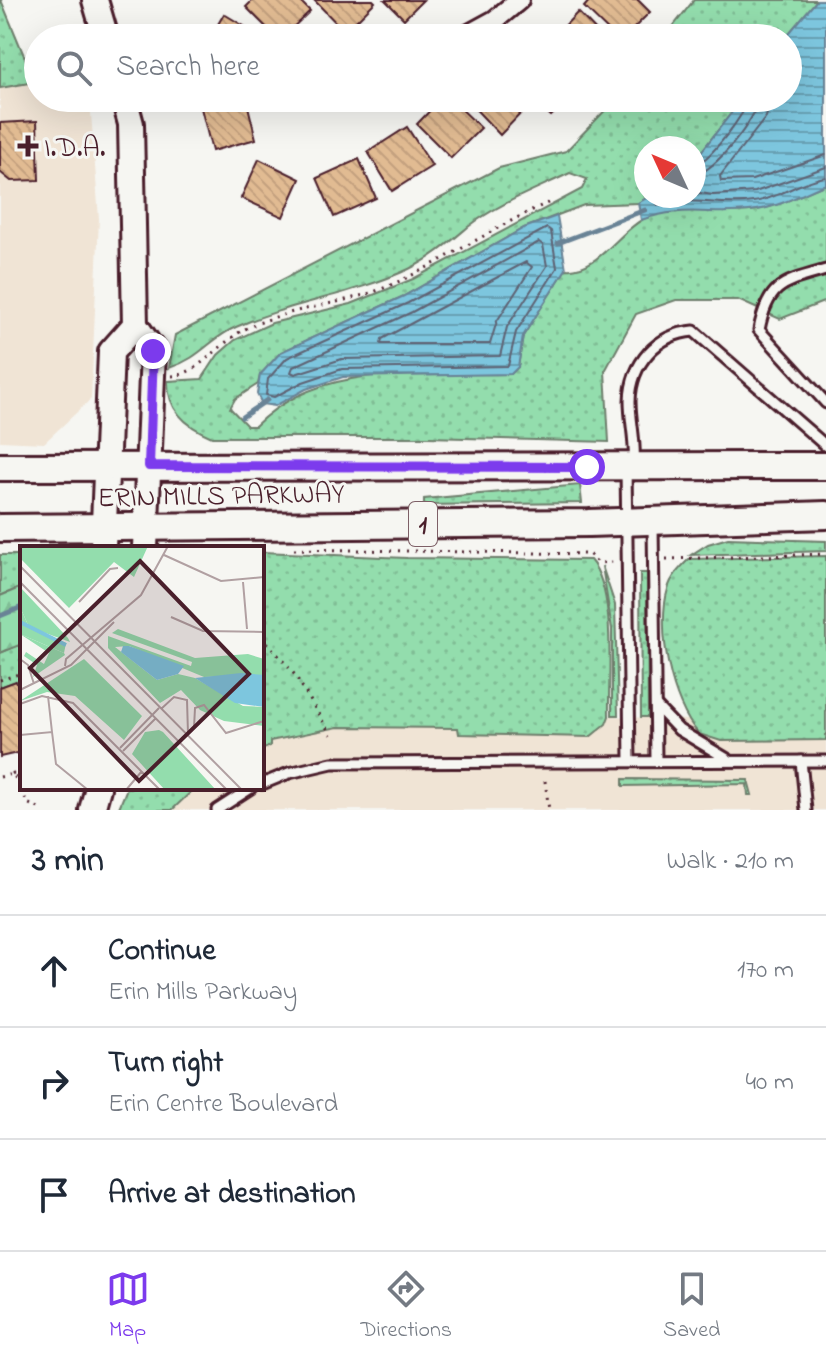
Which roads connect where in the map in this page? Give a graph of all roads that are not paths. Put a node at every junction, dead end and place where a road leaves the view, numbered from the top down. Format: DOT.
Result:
graph roads {
  1 [pos="95,0"];
  2 [pos="519,0"];
  3 [pos="102,24"];
  4 [pos="488,24"];
  5 [pos="126,112"];
  6 [pos="826,270"];
  7 [pos="135,325"];
  8 [pos="826,403"];
  9 [pos="826,446"];
  10 [pos="107,465"];
  11 [pos="149,466"];
  12 [pos="826,466"];
  13 [pos="0,467"];
  14 [pos="630,467"];
  15 [pos="826,515"];
  16 [pos="653,520"];
  17 [pos="626,521"];
  18 [pos="0,528"];
  19 [pos="104,537"];
  20 [pos="146,537"];
  21 [pos="656,706"];
  22 [pos="630,760"];
  23 [pos="656,760"];
  24 [pos="732,761"];
  25 [pos="801,761"];
  26 [pos="826,761"];
  27 [pos="264,783"];
  28 [pos="97,790"];
  29 [pos="248,790"];
  30 [pos="92,810"];
  31 [pos="217,810"];
  32 [pos="806,810"];
  1 -- 3 [label="street"];
  2 -- 4 [label="street"];
  5 -- 7 [label="street"];
  6 -- 8 [label="lane"];
  7 -- 10 [label="street"];
  7 -- 11 [label="street"];
  9 -- 14 [label="lane"];
  10 -- 11 [label="main road, ERIN MILLS PARKWAY / 1"];
  10 -- 13 [label="main road, ERIN MILLS PARKWAY / 1"];
  10 -- 19 [label="street"];
  11 -- 14 [label="main road, ERIN MILLS PARKWAY / 1"];
  11 -- 20 [label="street"];
  12 -- 14 [label="main road, ERIN MILLS PARKWAY / 1"];
  14 -- 17 [label="lane"];
  15 -- 16 [label="main road, ERIN MILLS PARKWAY / 1"];
  16 -- 17 [label="main road, ERIN MILLS PARKWAY / 1"];
  16 -- 21 [label="lane"];
  17 -- 20 [label="main road, ERIN MILLS PARKWAY / 1"];
  17 -- 22 [label="lane"];
  18 -- 19 [label="main road, ERIN MILLS PARKWAY / 1"];
  19 -- 20 [label="main road, ERIN MILLS PARKWAY / 1"];
  21 -- 23 [label="lane"];
  21 -- 24 [label="lane"];
  22 -- 23 [label="lane"];
  22 -- 27 [label="lane"];
  23 -- 24 [label="lane"];
  24 -- 25 [label="lane"];
  25 -- 26 [label="lane"];
  25 -- 32 [label="lane"];
  28 -- 30 [label="street"];
  29 -- 31 [label="lane"];
}
